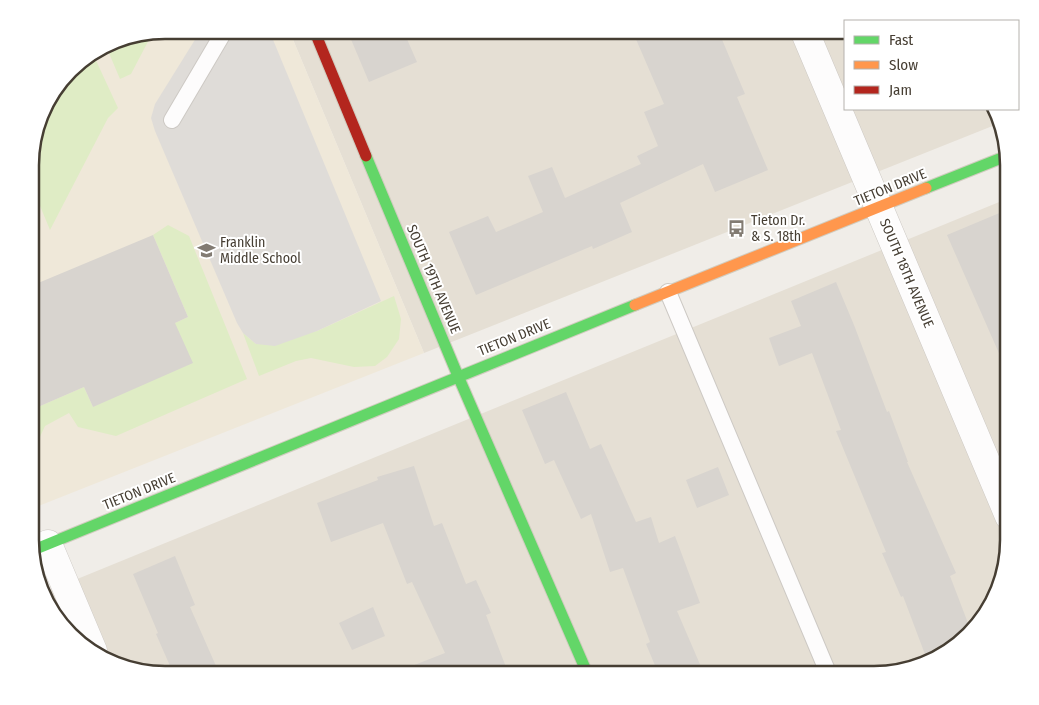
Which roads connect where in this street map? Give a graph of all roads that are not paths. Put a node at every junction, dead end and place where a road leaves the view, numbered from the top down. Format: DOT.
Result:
graph roads {
  1 [pos="220,39"];
  2 [pos="318,39"];
  3 [pos="808,39"];
  4 [pos="172,120"];
  5 [pos="1000,159"];
  6 [pos="880,207"];
  7 [pos="668,292"];
  8 [pos="458,376"];
  9 [pos="1000,494"];
  10 [pos="40,548"];
  11 [pos="87,639"];
  12 [pos="584,666"];
  13 [pos="825,666"];
  1 -- 4 [label="lane"];
  2 -- 8 [label="main road, SOUTH 19TH AVENUE"];
  3 -- 6 [label="street, SOUTH 18TH AVENUE"];
  5 -- 6 [label="main road, TIETON DRIVE"];
  6 -- 7 [label="main road, TIETON DRIVE"];
  6 -- 9 [label="street, SOUTH 18TH AVENUE"];
  7 -- 8 [label="main road, TIETON DRIVE"];
  7 -- 13 [label="lane"];
  8 -- 10 [label="main road, TIETON DRIVE"];
  8 -- 12 [label="main road, SOUTH 19TH AVENUE"];
  10 -- 11 [label="street"];
}
